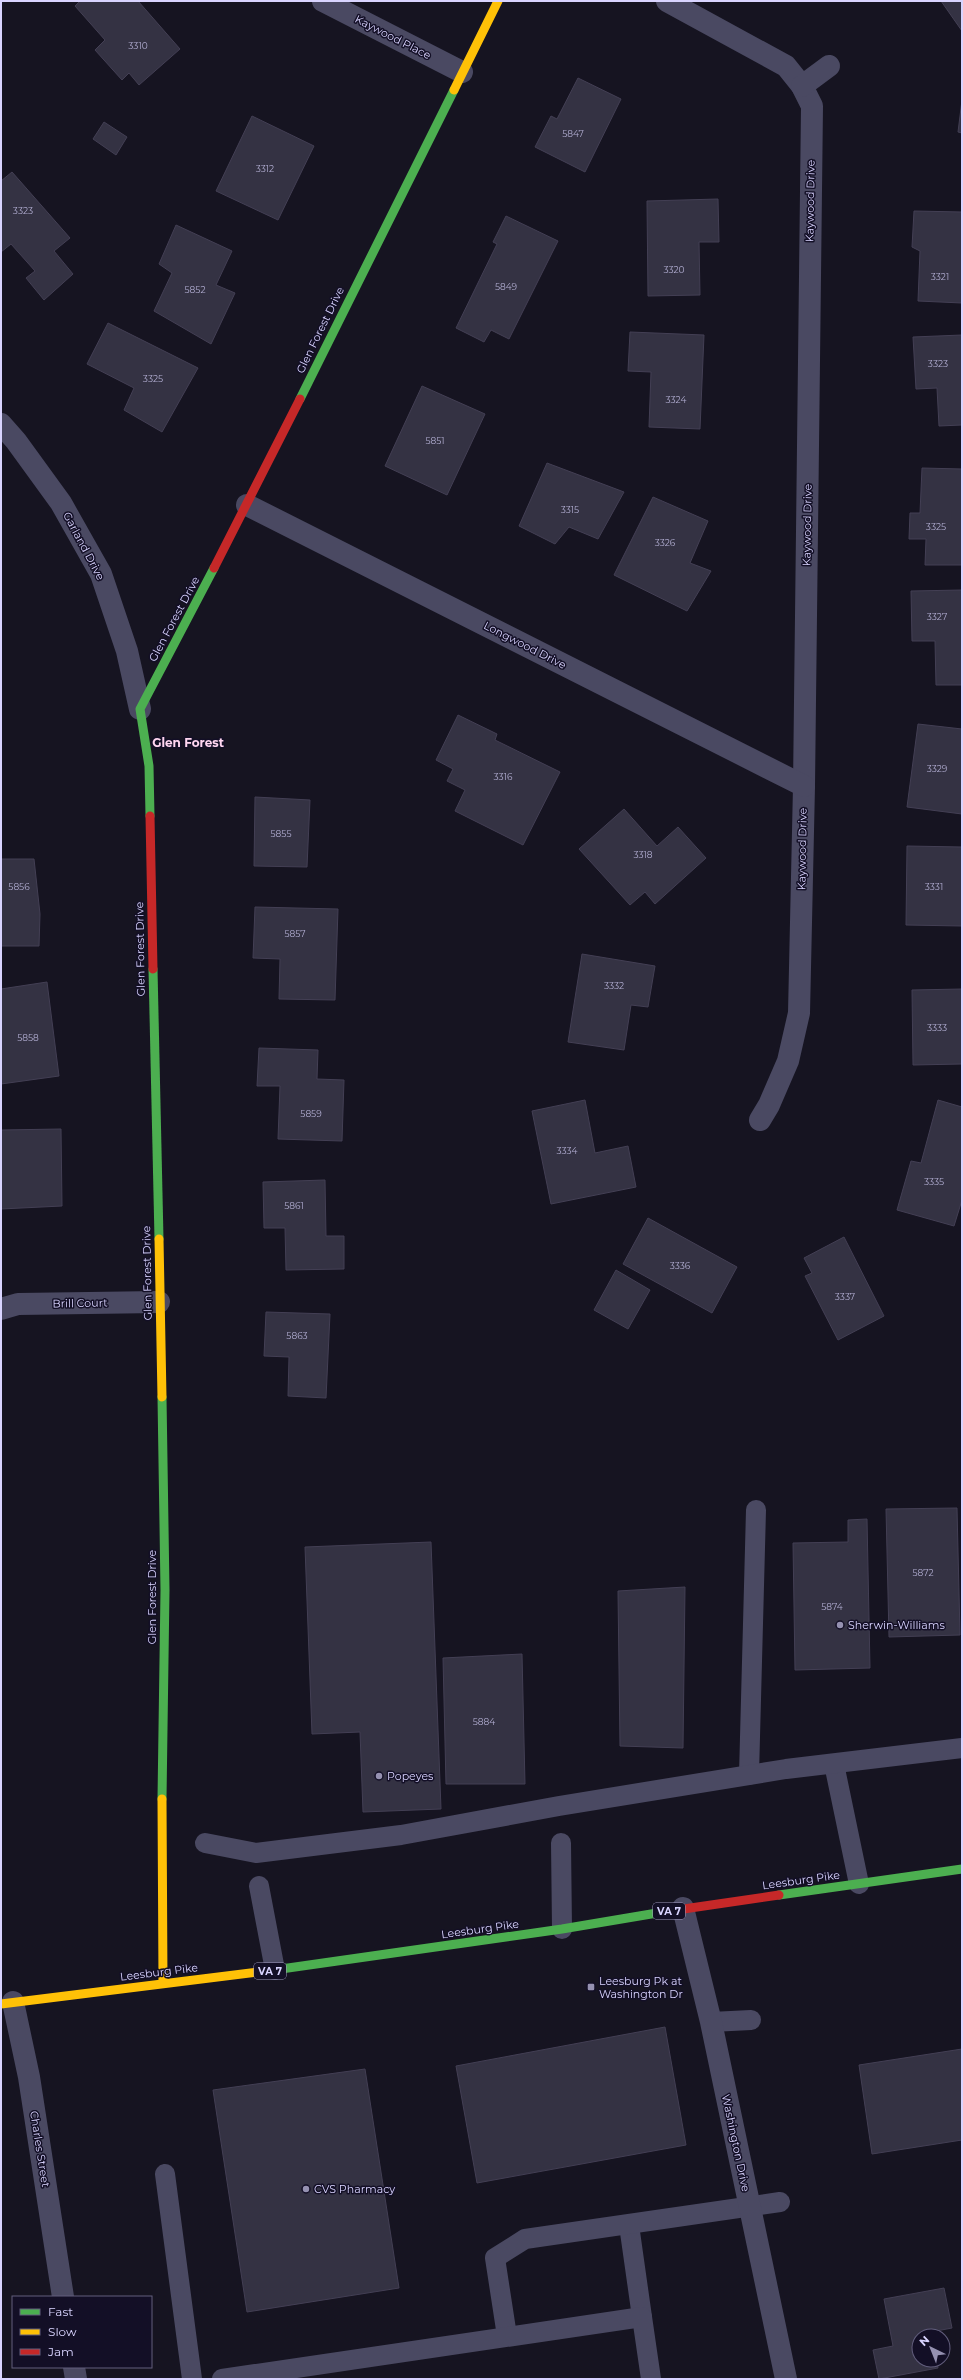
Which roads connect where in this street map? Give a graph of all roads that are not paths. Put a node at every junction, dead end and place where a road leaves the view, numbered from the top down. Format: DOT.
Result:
graph roads {
  1 [pos="324,1"];
  2 [pos="498,1"];
  3 [pos="668,1"];
  4 [pos="829,66"];
  5 [pos="462,72"];
  6 [pos="802,86"];
  7 [pos="1,424"];
  8 [pos="247,505"];
  9 [pos="140,709"];
  10 [pos="804,786"];
  11 [pos="760,1120"];
  12 [pos="159,1302"];
  13 [pos="1,1309"];
  14 [pos="756,1510"];
  15 [pos="962,1748"];
  16 [pos="834,1764"];
  17 [pos="749,1775"];
  18 [pos="205,1843"];
  19 [pos="561,1844"];
  20 [pos="962,1869"];
  21 [pos="859,1884"];
  22 [pos="259,1886"];
  23 [pos="683,1908"];
  24 [pos="562,1929"];
  25 [pos="275,1970"];
  26 [pos="163,1983"];
  27 [pos="7,2003"];
  28 [pos="751,2020"];
  29 [pos="711,2022"];
  30 [pos="164,2174"];
  31 [pos="780,2202"];
  32 [pos="750,2206"];
  33 [pos="629,2225"];
  34 [pos="63,2296"];
  35 [pos="642,2317"];
  36 [pos="507,2336"];
  37 [pos="74,2368"];
  38 [pos="76,2379"];
  39 [pos="192,2379"];
  40 [pos="222,2379"];
  41 [pos="651,2379"];
  42 [pos="786,2379"];
  1 -- 5 [label="street, Kaywood Place"];
  2 -- 5 [label="street, Glen Forest Drive"];
  3 -- 6 [label="street, Kaywood Drive"];
  4 -- 6 [label="street"];
  5 -- 8 [label="street, Glen Forest Drive"];
  6 -- 10 [label="street, Kaywood Drive"];
  7 -- 9 [label="street, Garland Drive"];
  8 -- 9 [label="street, Glen Forest Drive"];
  8 -- 10 [label="street, Longwood Drive"];
  9 -- 12 [label="street, Glen Forest Drive"];
  10 -- 11 [label="street, Kaywood Drive"];
  12 -- 13 [label="street, Brill Court"];
  12 -- 26 [label="street, Glen Forest Drive"];
  14 -- 17 [label="lane"];
  15 -- 16 [label="lane"];
  16 -- 17 [label="lane"];
  16 -- 21 [label="lane"];
  17 -- 18 [label="lane"];
  19 -- 24 [label="lane"];
  20 -- 21 [label="street, Leesburg Pike / VA 7"];
  21 -- 23 [label="street, Leesburg Pike / VA 7"];
  22 -- 25 [label="lane"];
  23 -- 24 [label="street, Leesburg Pike / VA 7"];
  23 -- 29 [label="street, Washington Drive"];
  24 -- 25 [label="street, Leesburg Pike / VA 7"];
  25 -- 26 [label="street, Leesburg Pike / VA 7"];
  26 -- 27 [label="street, Leesburg Pike / VA 7"];
  27 -- 34 [label="street, Charles Street"];
  28 -- 29 [label="lane"];
  29 -- 32 [label="street, Washington Drive"];
  30 -- 39 [label="lane"];
  31 -- 32 [label="lane"];
  32 -- 33 [label="lane"];
  32 -- 42 [label="street, Washington Drive"];
  33 -- 35 [label="lane"];
  33 -- 36 [label="lane"];
  35 -- 36 [label="lane"];
  35 -- 41 [label="lane"];
  36 -- 40 [label="lane"];
  37 -- 38 [label="street"];
}
